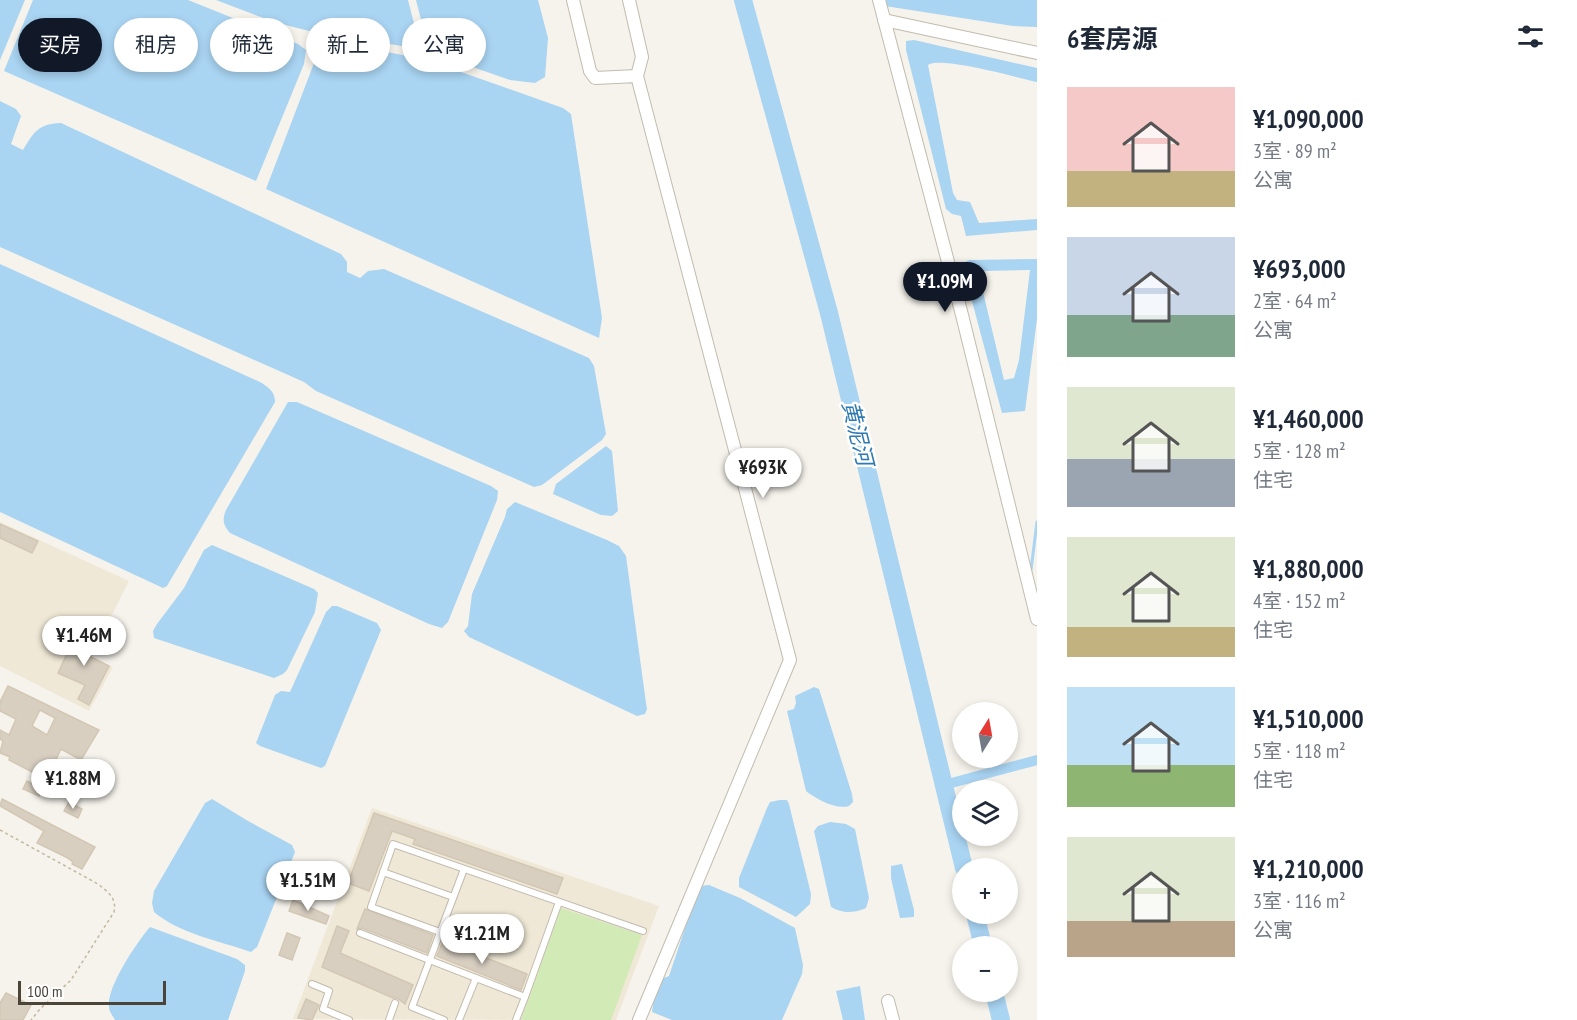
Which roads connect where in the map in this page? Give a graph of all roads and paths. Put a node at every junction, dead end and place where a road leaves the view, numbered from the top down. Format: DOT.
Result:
graph roads {
  1 [pos="573,0"];
  2 [pos="629,0"];
  3 [pos="879,0"];
  4 [pos="884,20"];
  5 [pos="1037,53"];
  6 [pos="637,76"];
  7 [pos="1037,619"];
  8 [pos="0,830"];
  9 [pos="464,869"];
  10 [pos="384,872"];
  11 [pos="453,897"];
  12 [pos="559,902"];
  13 [pos="643,931"];
  14 [pos="440,932"];
  15 [pos="360,933"];
  16 [pos="430,960"];
  17 [pos="476,978"];
  18 [pos="312,984"];
  19 [pos="525,997"];
  20 [pos="888,1001"];
  21 [pos="395,1003"];
  22 [pos="32,1020"];
  23 [pos="349,1020"];
  24 [pos="389,1020"];
  25 [pos="444,1020"];
  26 [pos="459,1020"];
  27 [pos="516,1020"];
  28 [pos="639,1020"];
  29 [pos="893,1020"];
  1 -- 6 [label="street"];
  2 -- 6 [label="street"];
  3 -- 4 [label="street"];
  4 -- 5 [label="street"];
  4 -- 7 [label="street"];
  6 -- 28 [label="street"];
  8 -- 22 [label="path"];
  9 -- 10 [label="lane"];
  9 -- 11 [label="lane"];
  9 -- 12 [label="lane"];
  10 -- 11 [label="lane"];
  10 -- 14 [label="lane"];
  11 -- 14 [label="lane"];
  12 -- 13 [label="lane"];
  12 -- 19 [label="lane"];
  14 -- 16 [label="lane"];
  15 -- 16 [label="lane"];
  16 -- 17 [label="lane"];
  16 -- 25 [label="lane"];
  17 -- 19 [label="lane"];
  17 -- 26 [label="lane"];
  18 -- 23 [label="lane"];
  19 -- 27 [label="lane"];
  20 -- 29 [label="street"];
  21 -- 24 [label="lane"];
}
